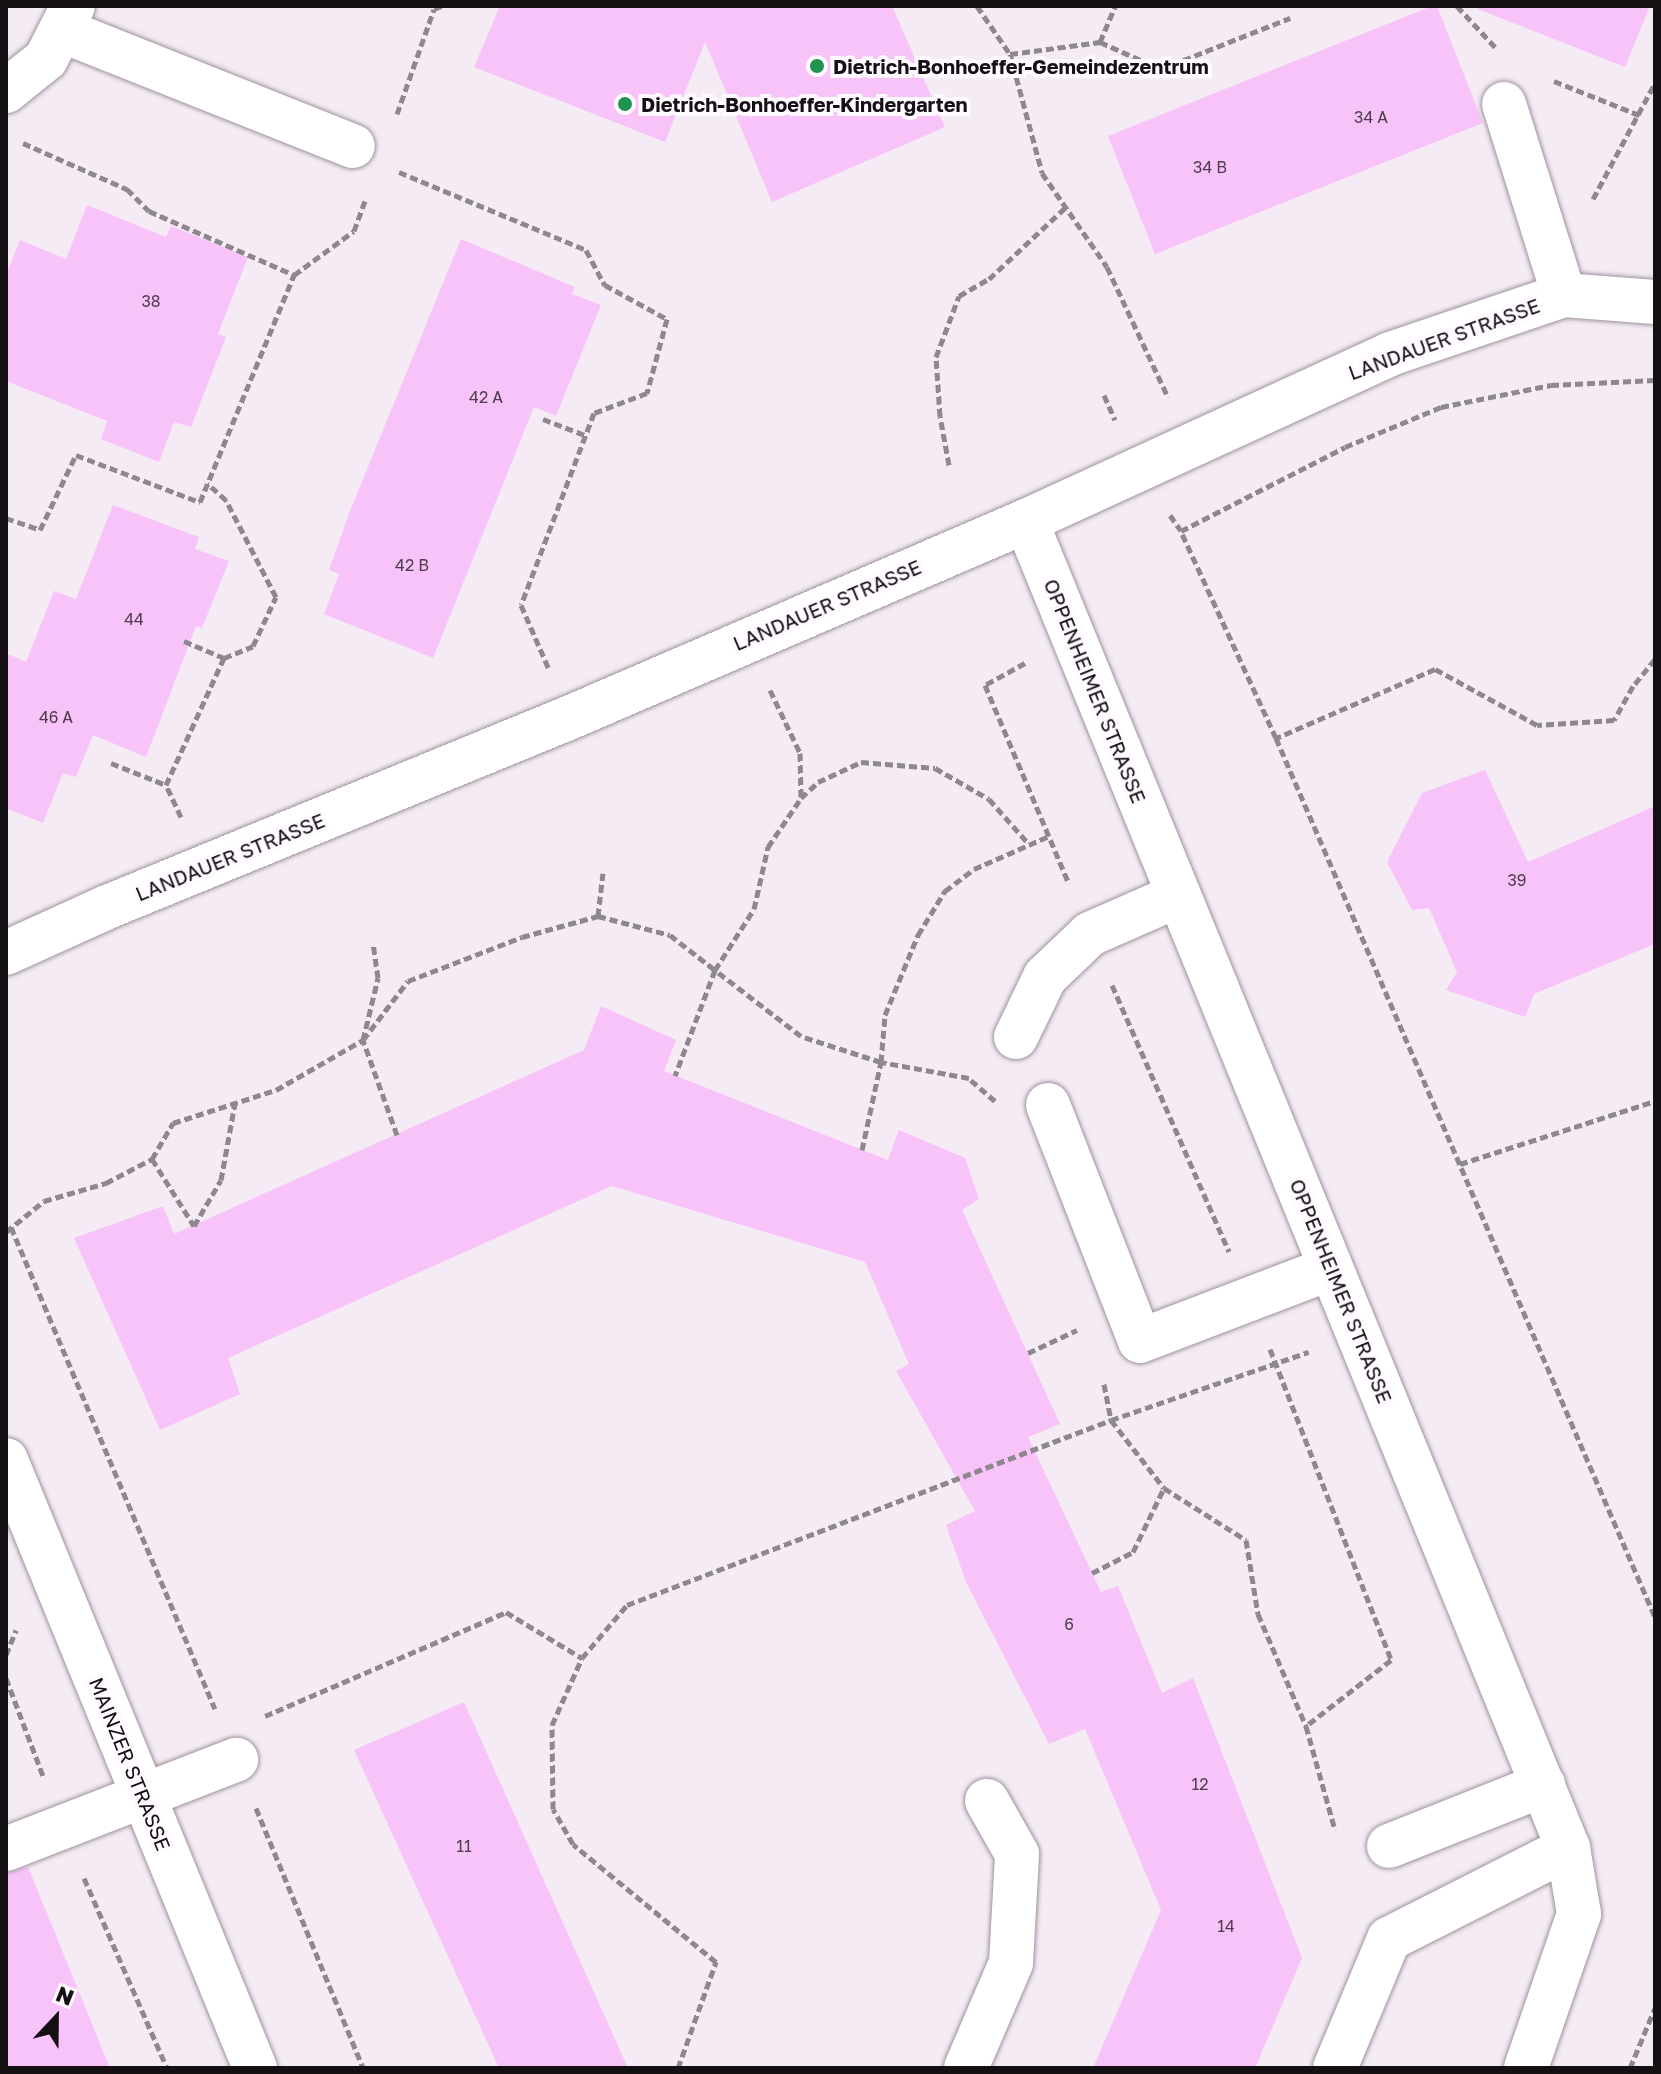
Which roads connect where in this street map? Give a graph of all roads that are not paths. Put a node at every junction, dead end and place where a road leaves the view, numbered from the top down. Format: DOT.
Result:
graph roads {
  1 [pos="67,18"];
  2 [pos="6,91"];
  3 [pos="1504,104"];
  4 [pos="353,146"];
  5 [pos="1564,295"];
  6 [pos="1655,302"];
  7 [pos="1026,521"];
  8 [pos="1179,895"];
  9 [pos="6,953"];
  10 [pos="1016,1037"];
  11 [pos="1048,1105"];
  12 [pos="1331,1268"];
  13 [pos="6,1460"];
  14 [pos="230,1747"];
  15 [pos="1543,1785"];
  16 [pos="143,1796"];
  17 [pos="987,1801"];
  18 [pos="1389,1846"];
  19 [pos="1568,1848"];
  20 [pos="6,1849"];
  21 [pos="255,2068"];
  22 [pos="966,2068"];
  23 [pos="1335,2068"];
  24 [pos="1526,2068"];
  1 -- 2 [label="street"];
  1 -- 4 [label="street"];
  3 -- 5 [label="street"];
  5 -- 6 [label="street, LANDAUER STRASSE"];
  5 -- 7 [label="street, LANDAUER STRASSE"];
  7 -- 8 [label="street, OPPENHEIMER STRASSE"];
  7 -- 9 [label="street, LANDAUER STRASSE"];
  8 -- 10 [label="street"];
  8 -- 12 [label="street, OPPENHEIMER STRASSE"];
  11 -- 12 [label="street"];
  12 -- 15 [label="street, OPPENHEIMER STRASSE"];
  13 -- 16 [label="street, MAINZER STRASSE"];
  14 -- 16 [label="street"];
  15 -- 18 [label="street"];
  15 -- 19 [label="street, OPPENHEIMER STRASSE"];
  16 -- 20 [label="street"];
  16 -- 21 [label="street, MAINZER STRASSE"];
  17 -- 22 [label="street"];
  19 -- 23 [label="street"];
  19 -- 24 [label="street, OPPENHEIMER STRASSE"];
}
